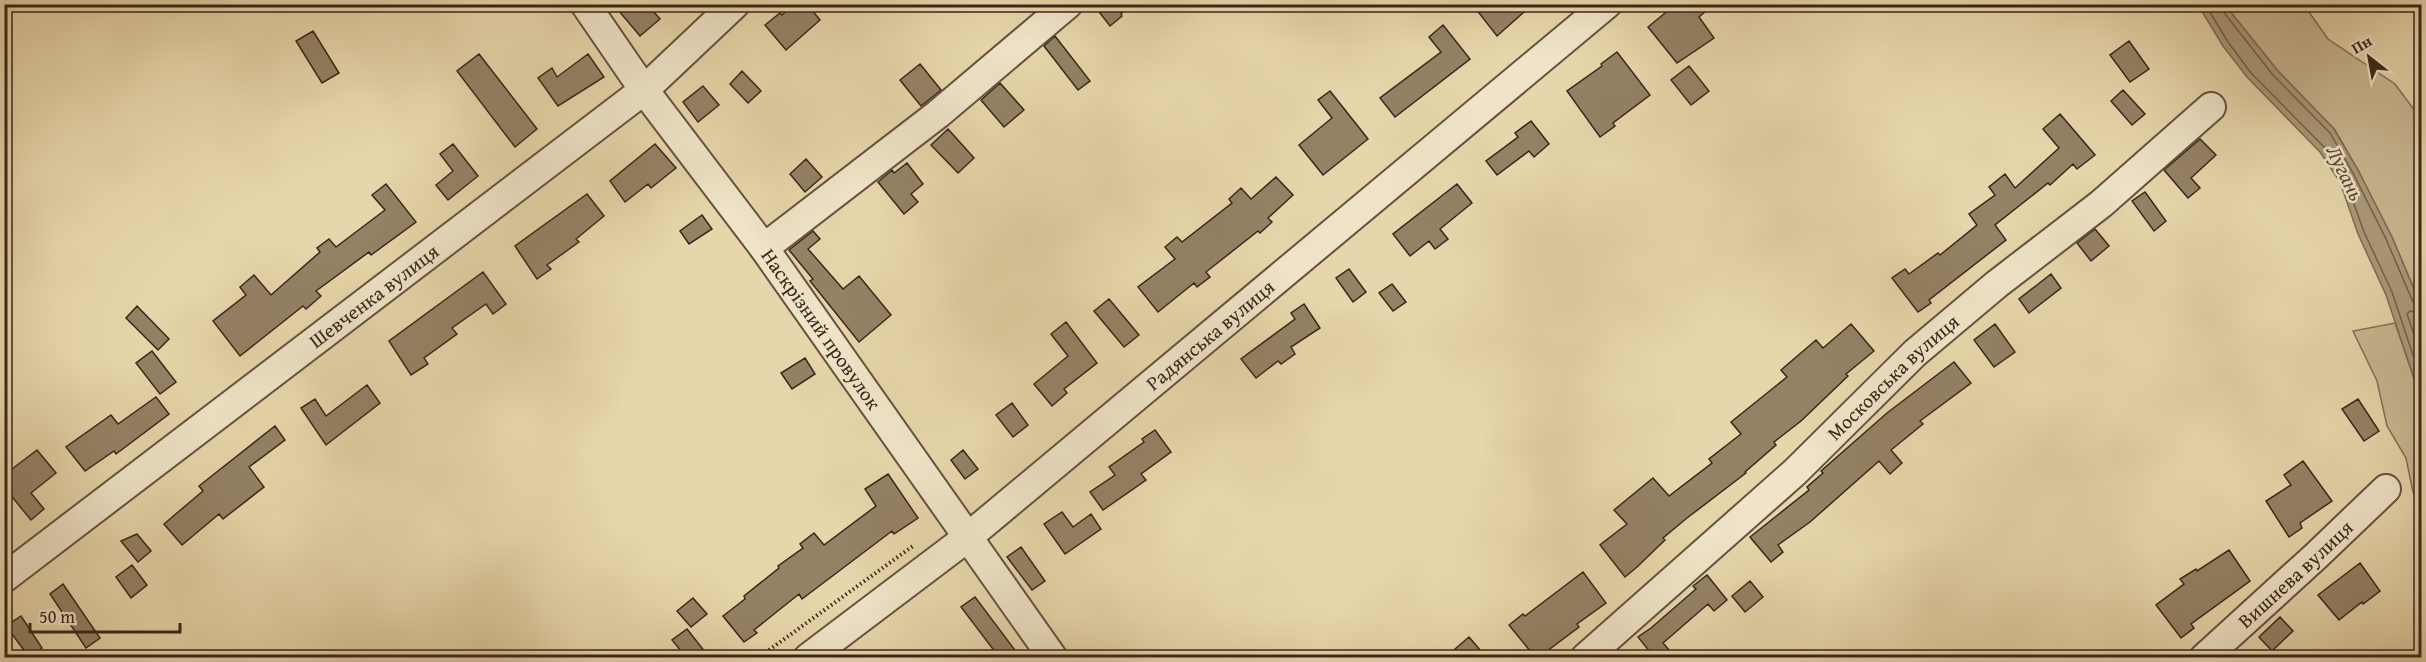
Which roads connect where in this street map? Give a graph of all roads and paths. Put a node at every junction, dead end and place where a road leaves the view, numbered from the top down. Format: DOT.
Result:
graph roads {
  1 [pos="585,4"];
  2 [pos="735,4"];
  3 [pos="1068,4"];
  4 [pos="1608,4"];
  5 [pos="644,90"];
  6 [pos="2211,107"];
  7 [pos="764,248"];
  8 [pos="2386,489"];
  9 [pos="968,537"];
  10 [pos="917,543"];
  11 [pos="4,578"];
  12 [pos="758,657"];
  13 [pos="808,657"];
  14 [pos="1053,657"];
  15 [pos="1585,657"];
  16 [pos="2204,657"];
  1 -- 5 [label="street, Наскрізний провулок"];
  2 -- 5 [label="street, Шевченка вулиця"];
  3 -- 7 [label="street"];
  4 -- 9 [label="street, Радянська вулиця"];
  5 -- 7 [label="street, Наскрізний провулок"];
  5 -- 11 [label="street, Шевченка вулиця"];
  6 -- 15 [label="street, Московська вулиця"];
  7 -- 9 [label="street, Наскрізний провулок"];
  8 -- 16 [label="street, Вишнева вулиця"];
  9 -- 13 [label="street, Радянська вулиця"];
  9 -- 14 [label="street, Наскрізний провулок"];
  10 -- 12 [label="path"];
}
